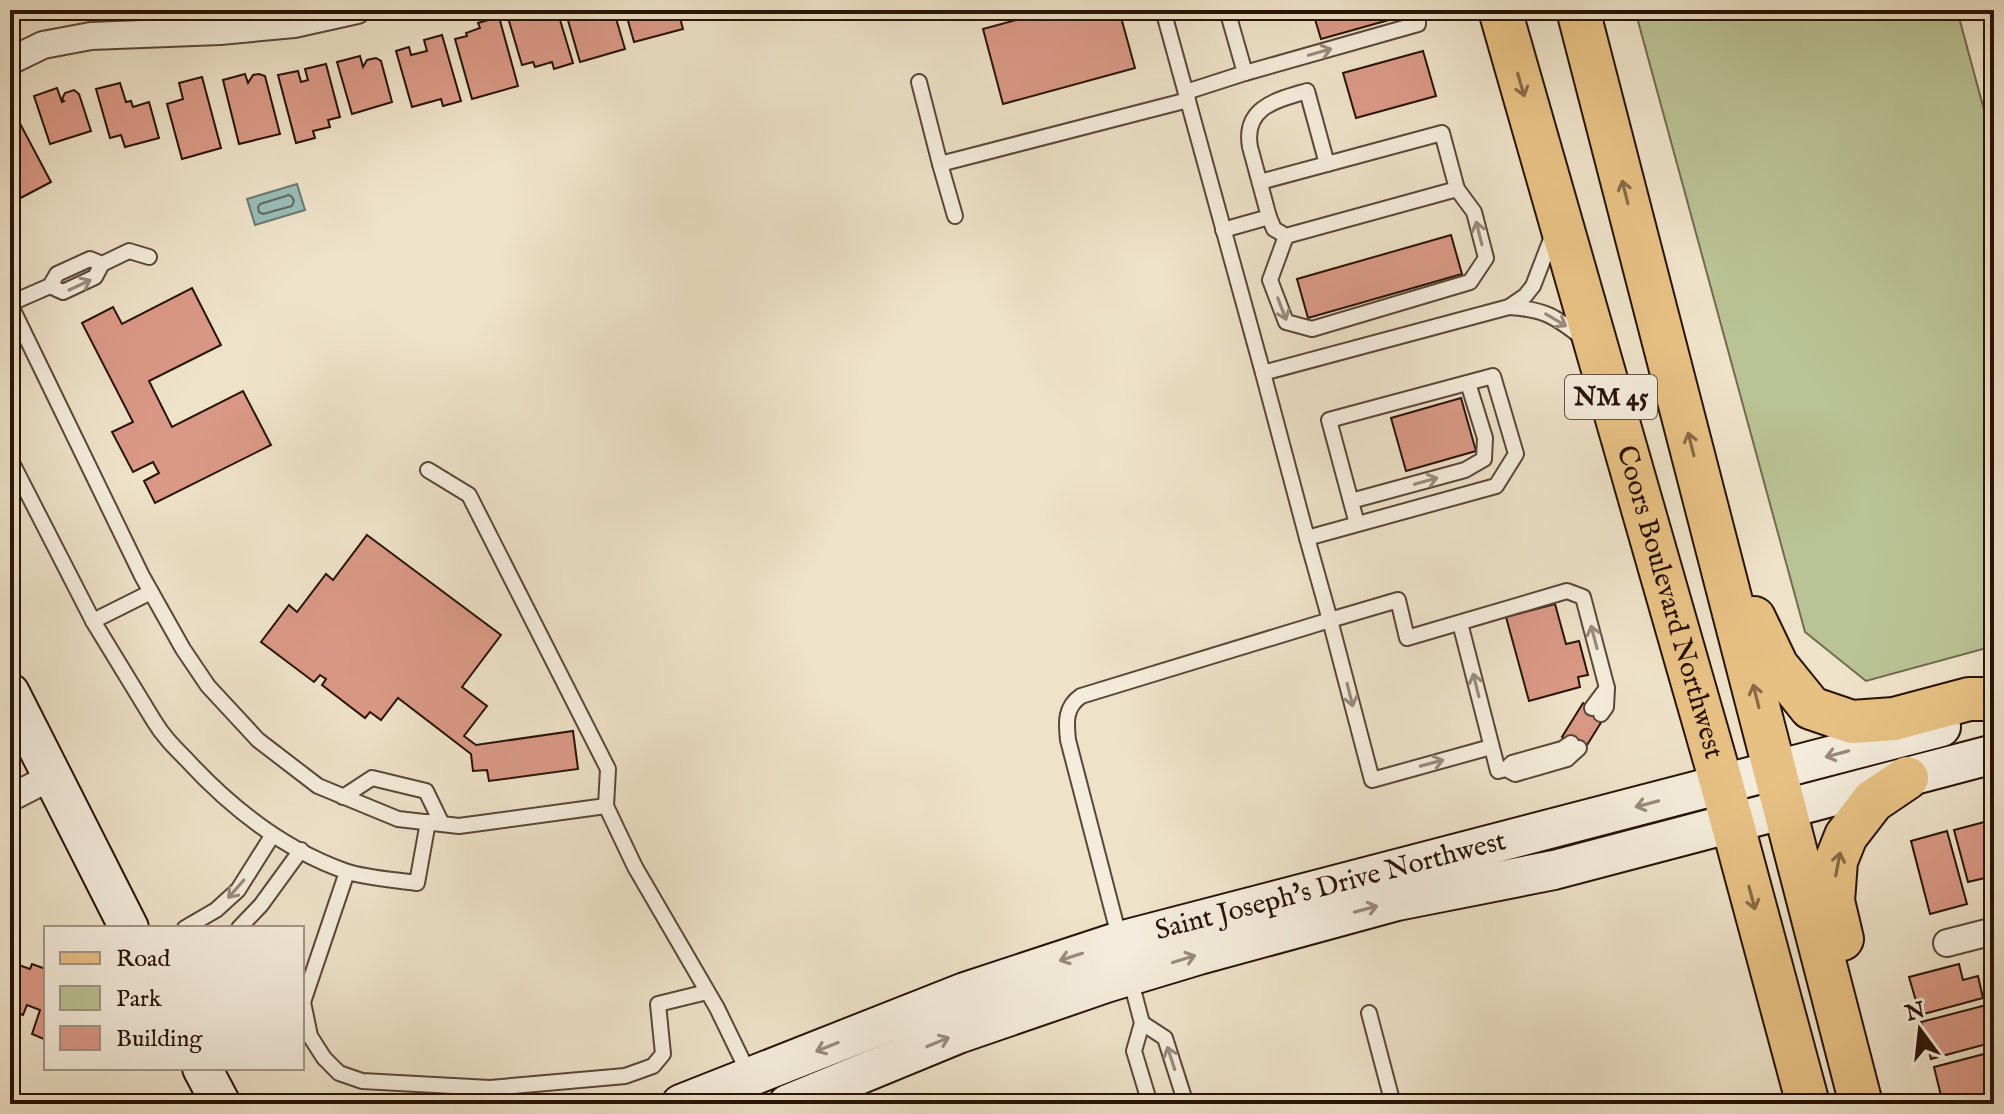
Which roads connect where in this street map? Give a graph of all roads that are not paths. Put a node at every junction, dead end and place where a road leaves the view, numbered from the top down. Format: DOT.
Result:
graph roads {
  1 [pos="357,10"];
  2 [pos="1163,10"];
  3 [pos="1227,10"];
  4 [pos="1418,10"];
  5 [pos="1500,10"];
  6 [pos="1578,10"];
  7 [pos="10,61"];
  8 [pos="1245,73"];
  9 [pos="919,82"];
  10 [pos="1187,96"];
  11 [pos="940,164"];
  12 [pos="1327,164"];
  13 [pos="1260,182"];
  14 [pos="1457,189"];
  15 [pos="1557,210"];
  16 [pos="955,216"];
  17 [pos="1269,217"];
  18 [pos="1223,230"];
  19 [pos="1286,236"];
  20 [pos="149,257"];
  21 [pos="11,304"];
  22 [pos="1509,307"];
  23 [pos="1598,351"];
  24 [pos="1263,373"];
  25 [pos="1468,383"];
  26 [pos="10,459"];
  27 [pos="428,470"];
  28 [pos="1351,501"];
  29 [pos="1357,524"];
  30 [pos="1714,536"];
  31 [pos="1307,538"];
  32 [pos="151,592"];
  33 [pos="1330,620"];
  34 [pos="93,621"];
  35 [pos="1460,623"];
  36 [pos="10,693"];
  37 [pos="1994,699"];
  38 [pos="1596,711"];
  39 [pos="1994,713"];
  40 [pos="1575,746"];
  41 [pos="1491,747"];
  42 [pos="1994,754"];
  43 [pos="51,777"];
  44 [pos="1907,778"];
  45 [pos="1780,790"];
  46 [pos="343,797"];
  47 [pos="10,798"];
  48 [pos="1727,804"];
  49 [pos="606,806"];
  50 [pos="435,823"];
  51 [pos="272,836"];
  52 [pos="301,850"];
  53 [pos="347,872"];
  54 [pos="128,926"];
  55 [pos="188,926"];
  56 [pos="241,926"];
  57 [pos="1994,931"];
  58 [pos="1947,943"];
  59 [pos="1125,959"];
  60 [pos="707,992"];
  61 [pos="304,999"];
  62 [pos="304,1007"];
  63 [pos="1369,1013"];
  64 [pos="1142,1023"];
  65 [pos="203,1070"];
  66 [pos="750,1078"];
  67 [pos="221,1104"];
  68 [pos="681,1104"];
  69 [pos="788,1104"];
  70 [pos="1150,1104"];
  71 [pos="1186,1104"];
  72 [pos="1393,1104"];
  73 [pos="1808,1104"];
  74 [pos="1861,1104"];
  75 [pos="1877,1104"];
  1 -- 7 [label="street"];
  2 -- 10 [label="lane"];
  3 -- 8 [label="lane"];
  8 -- 4 [label="lane, one-way"];
  5 -- 15 [label="main road, Coors Boulevard Northwest / NM 45, one-way"];
  30 -- 6 [label="main road, Coors Boulevard Northwest / NM 45, one-way"];
  8 -- 10 [label="lane"];
  9 -- 11 [label="lane"];
  10 -- 11 [label="lane"];
  10 -- 18 [label="lane"];
  11 -- 16 [label="lane"];
  12 -- 13 [label="lane"];
  12 -- 13 [label="lane"];
  12 -- 14 [label="lane"];
  13 -- 17 [label="lane"];
  14 -- 19 [label="lane"];
  19 -- 14 [label="lane, one-way"];
  15 -- 22 [label="lane"];
  15 -- 23 [label="main road, Coors Boulevard Northwest / NM 45"];
  17 -- 18 [label="lane"];
  17 -- 19 [label="lane"];
  18 -- 24 [label="lane"];
  20 -- 21 [label="lane"];
  21 -- 32 [label="lane"];
  22 -- 23 [label="lane, one-way"];
  22 -- 24 [label="lane"];
  23 -- 48 [label="main road, Coors Boulevard Northwest / NM 45"];
  24 -- 31 [label="lane"];
  28 -- 25 [label="lane, one-way"];
  25 -- 28 [label="lane"];
  25 -- 29 [label="lane"];
  26 -- 34 [label="lane"];
  27 -- 49 [label="lane"];
  28 -- 29 [label="lane"];
  29 -- 31 [label="lane"];
  30 -- 37 [label="main road"];
  45 -- 30 [label="main road, Coors Boulevard Northwest / NM 45, one-way"];
  31 -- 33 [label="lane"];
  32 -- 34 [label="lane"];
  32 -- 46 [label="lane"];
  33 -- 35 [label="lane"];
  33 -- 41 [label="lane, one-way"];
  33 -- 59 [label="lane"];
  34 -- 51 [label="lane"];
  38 -- 35 [label="lane, one-way"];
  41 -- 35 [label="lane, one-way"];
  36 -- 43 [label="street"];
  39 -- 45 [label="street, Saint Joseph's Drive Northwest, one-way"];
  40 -- 41 [label="lane"];
  42 -- 44 [label="street, Saint Joseph's Drive Northwest"];
  43 -- 47 [label="street"];
  43 -- 54 [label="street"];
  44 -- 45 [label="street, Saint Joseph's Drive Northwest"];
  75 -- 44 [label="main road, one-way"];
  45 -- 48 [label="street, Saint Joseph's Drive Northwest"];
  45 -- 74 [label="main road, Coors Boulevard Northwest / NM 45"];
  46 -- 50 [label="lane"];
  46 -- 50 [label="lane"];
  48 -- 59 [label="street, Saint Joseph's Drive Northwest"];
  48 -- 73 [label="main road, Coors Boulevard Northwest / NM 45, one-way"];
  49 -- 50 [label="lane"];
  49 -- 60 [label="lane"];
  50 -- 53 [label="lane"];
  51 -- 52 [label="lane"];
  51 -- 55 [label="lane, one-way"];
  52 -- 53 [label="lane"];
  52 -- 56 [label="lane"];
  53 -- 61 [label="lane"];
  57 -- 58 [label="street"];
  59 -- 64 [label="lane"];
  59 -- 66 [label="street, Saint Joseph's Drive Northwest, one-way"];
  69 -- 59 [label="street, Saint Joseph's Drive Northwest, one-way"];
  60 -- 62 [label="lane"];
  60 -- 66 [label="lane"];
  63 -- 72 [label="lane"];
  64 -- 70 [label="lane"];
  71 -- 64 [label="lane, one-way"];
  65 -- 67 [label="street"];
  66 -- 68 [label="street, Saint Joseph's Drive Northwest"];
}
